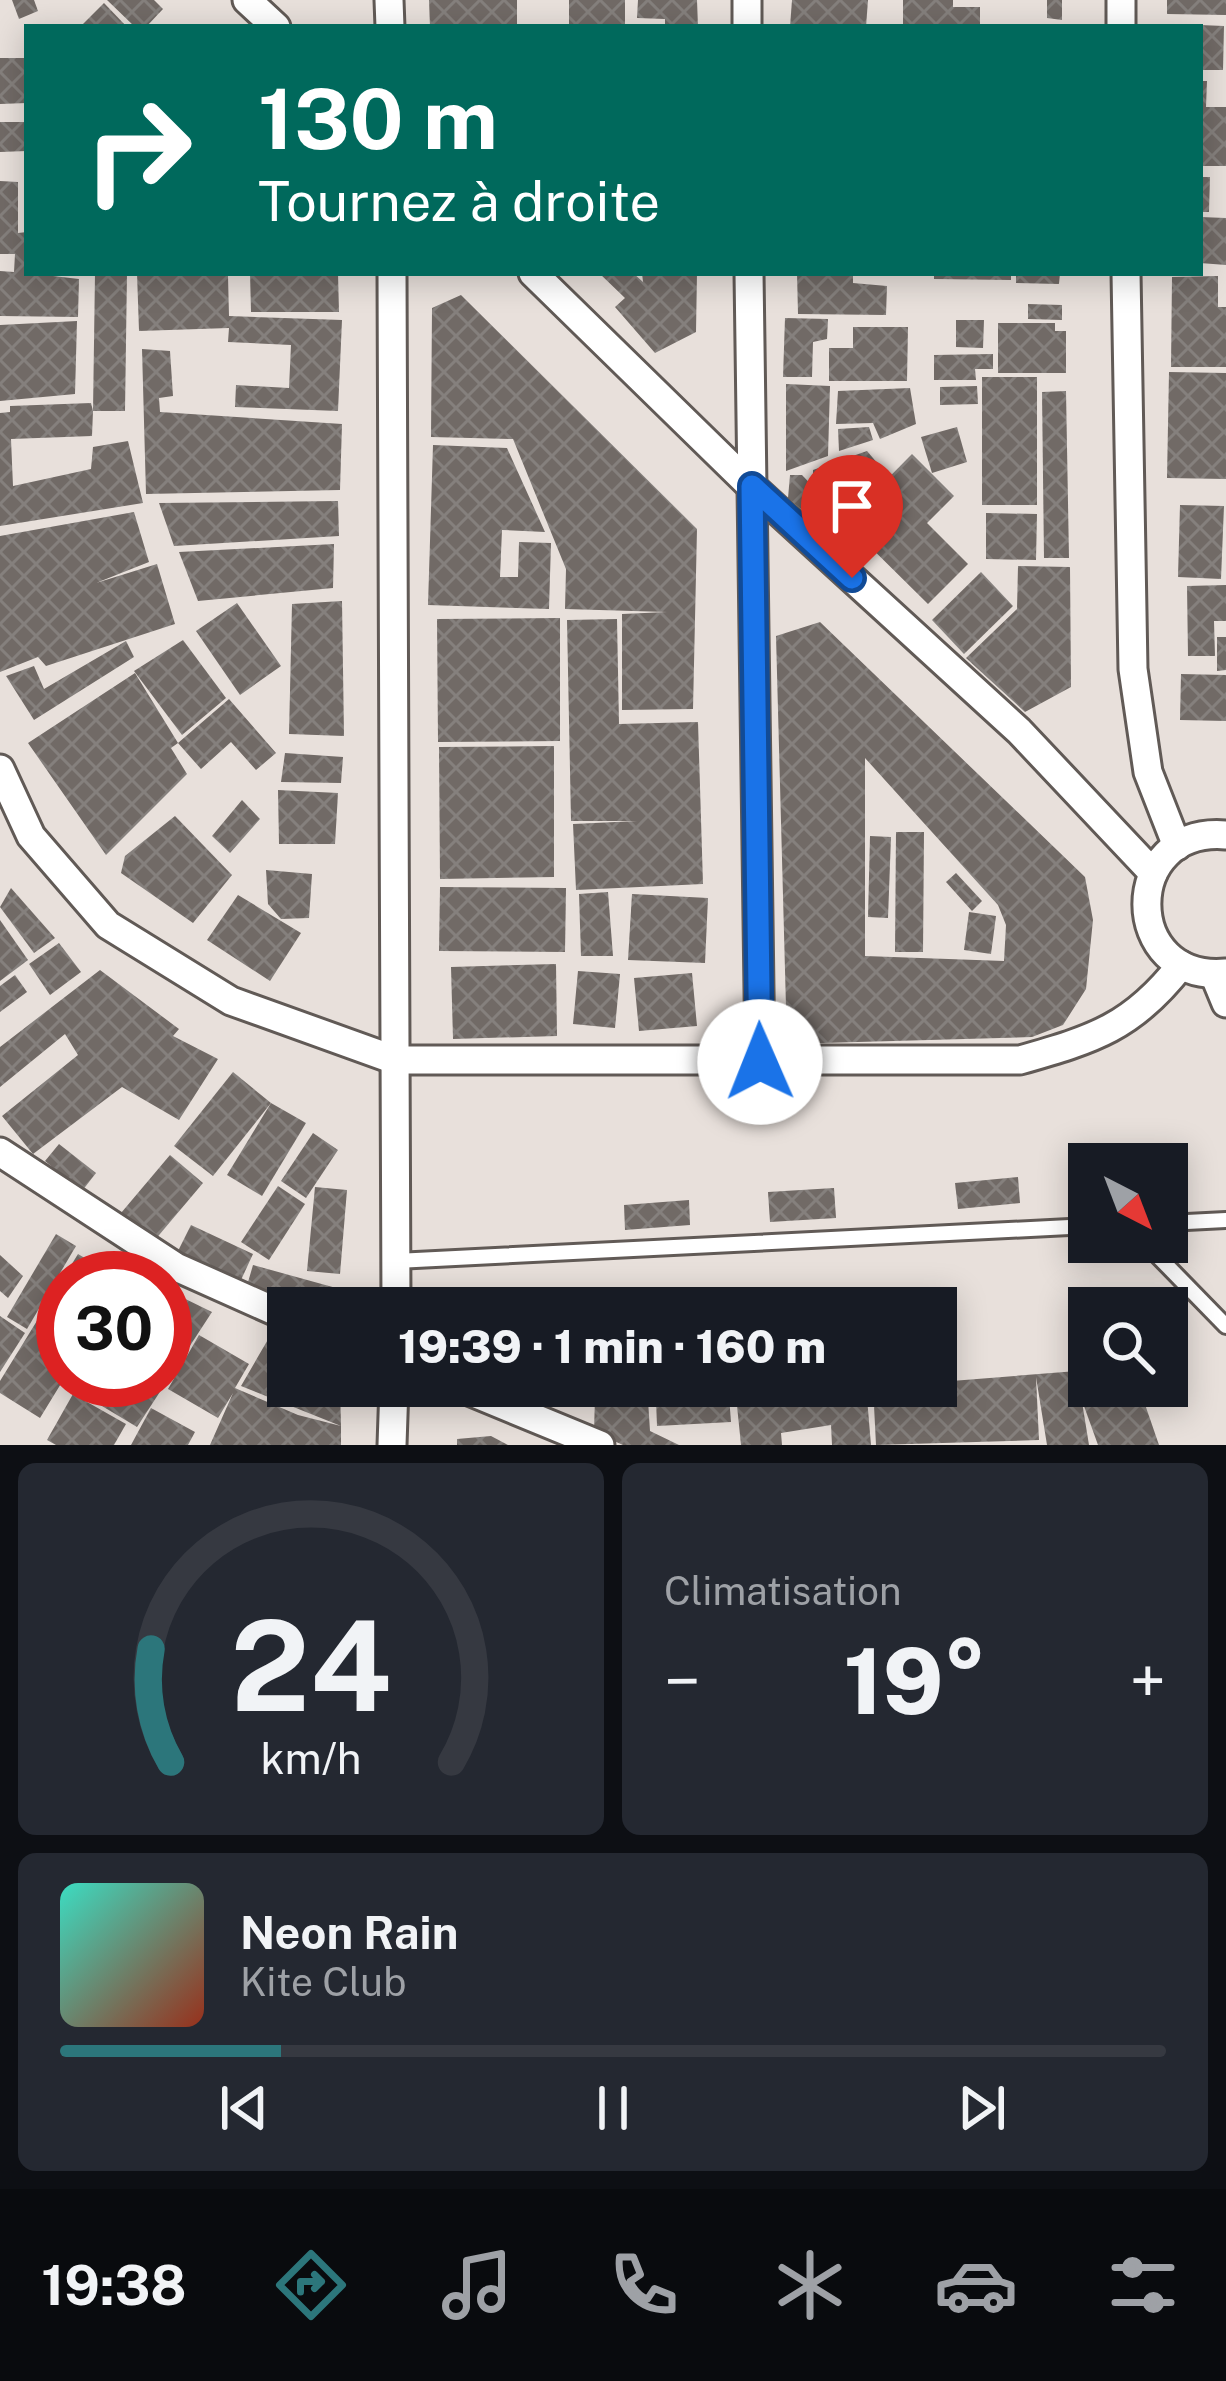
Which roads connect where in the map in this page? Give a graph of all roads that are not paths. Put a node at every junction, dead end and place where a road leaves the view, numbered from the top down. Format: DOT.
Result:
graph roads {
  1 [pos="247,0"];
  2 [pos="273,24"];
  3 [pos="392,276"];
  4 [pos="536,276"];
  5 [pos="749,276"];
  6 [pos="1126,276"];
  7 [pos="752,486"];
  8 [pos="0,770"];
  9 [pos="1221,834"];
  10 [pos="1177,846"];
  11 [pos="1153,873"];
  12 [pos="1181,965"];
  13 [pos="1220,973"];
  14 [pos="1226,1004"];
  15 [pos="395,1060"];
  16 [pos="760,1062"];
  17 [pos="0,1152"];
  18 [pos="1226,1220"];
  19 [pos="1188,1222"];
  20 [pos="1068,1227"];
  21 [pos="396,1261"];
  22 [pos="1164,1263"];
  23 [pos="396,1287"];
  24 [pos="267,1308"];
  25 [pos="1226,1326"];
  26 [pos="393,1407"];
  27 [pos="508,1407"];
  28 [pos="392,1445"];
  29 [pos="600,1445"];
  1 -- 2 [label="street"];
  3 -- 15 [label="street"];
  4 -- 7 [label="street"];
  5 -- 7 [label="street"];
  6 -- 10 [label="street"];
  7 -- 11 [label="street"];
  7 -- 16 [label="street"];
  8 -- 15 [label="street"];
  9 -- 10 [label="street"];
  10 -- 11 [label="street"];
  11 -- 12 [label="street"];
  12 -- 13 [label="street"];
  12 -- 16 [label="street"];
  13 -- 14 [label="street"];
  15 -- 16 [label="street"];
  15 -- 21 [label="street"];
  17 -- 24 [label="street"];
  18 -- 19 [label="lane"];
  20 -- 21 [label="lane"];
  21 -- 23 [label="street"];
  22 -- 25 [label="lane"];
  26 -- 28 [label="street"];
  27 -- 29 [label="street"];
}
